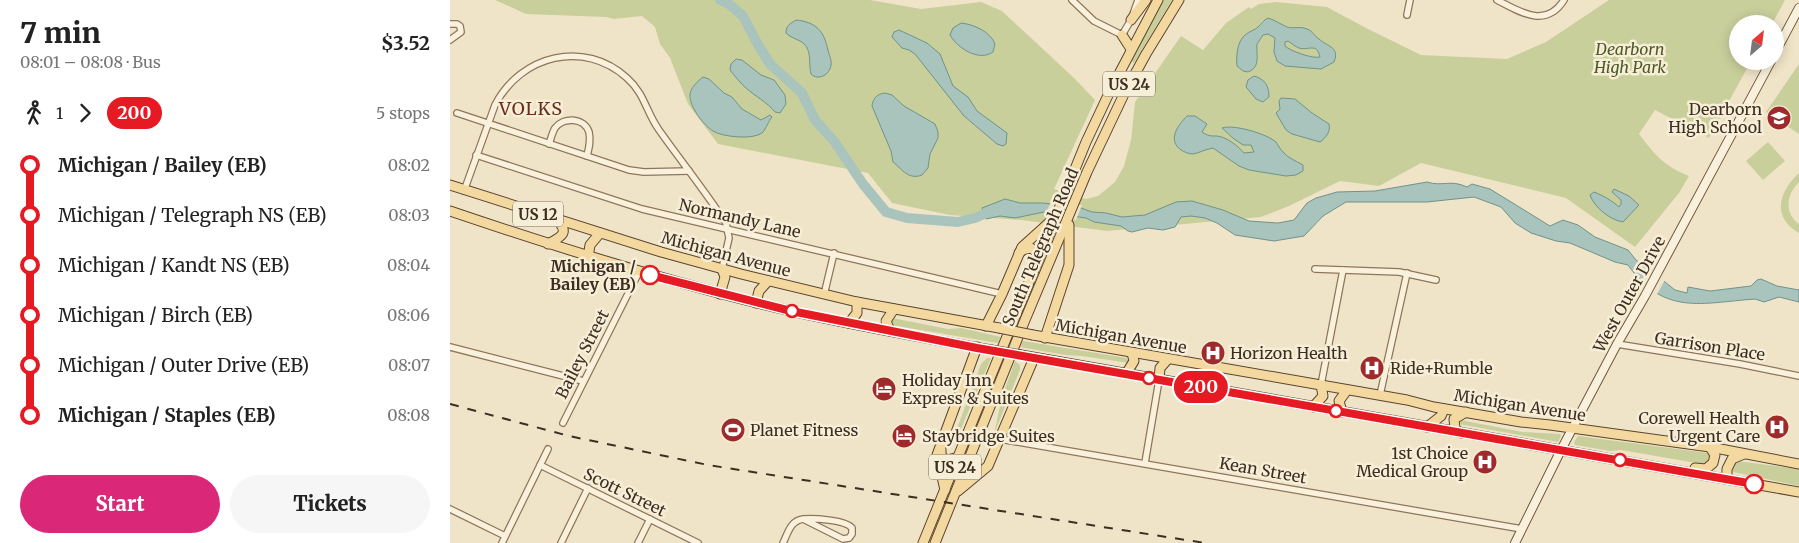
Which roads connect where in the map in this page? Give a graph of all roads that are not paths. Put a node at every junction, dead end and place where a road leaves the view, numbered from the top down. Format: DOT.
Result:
graph roads {
  1 [pos="1072,0"];
  2 [pos="1138,0"];
  3 [pos="1146,0"];
  4 [pos="1158,0"];
  5 [pos="1179,0"];
  6 [pos="1410,0"];
  7 [pos="1498,0"];
  8 [pos="1564,0"];
  9 [pos="1799,8"];
  10 [pos="1407,15"];
  11 [pos="1131,20"];
  12 [pos="450,24"];
  13 [pos="1122,35"];
  14 [pos="1784,36"];
  15 [pos="450,40"];
  16 [pos="1131,49"];
  17 [pos="1765,70"];
  18 [pos="457,112"];
  19 [pos="488,123"];
  20 [pos="549,144"];
  21 [pos="476,155"];
  22 [pos="588,156"];
  23 [pos="678,156"];
  24 [pos="689,171"];
  25 [pos="670,172"];
  26 [pos="450,185"];
  27 [pos="464,190"];
  28 [pos="450,211"];
  29 [pos="1055,217"];
  30 [pos="1069,217"];
  31 [pos="557,220"];
  32 [pos="729,229"];
  33 [pos="600,233"];
  34 [pos="548,244"];
  35 [pos="834,253"];
  36 [pos="1019,253"];
  37 [pos="588,257"];
  38 [pos="1039,257"];
  39 [pos="1049,265"];
  40 [pos="722,269"];
  41 [pos="1315,269"];
  42 [pos="1343,270"];
  43 [pos="639,272"];
  44 [pos="1407,273"];
  45 [pos="1066,274"];
  46 [pos="1436,280"];
  47 [pos="768,281"];
  48 [pos="720,294"];
  49 [pos="824,294"];
  50 [pos="1002,294"];
  51 [pos="857,302"];
  52 [pos="756,303"];
  53 [pos="894,309"];
  54 [pos="849,323"];
  55 [pos="986,326"];
  56 [pos="890,331"];
  57 [pos="1045,338"];
  58 [pos="1616,344"];
  59 [pos="450,347"];
  60 [pos="977,348"];
  61 [pos="1132,353"];
  62 [pos="1034,358"];
  63 [pos="1168,359"];
  64 [pos="1126,374"];
  65 [pos="1799,376"];
  66 [pos="1159,380"];
  67 [pos="583,381"];
  68 [pos="1320,385"];
  69 [pos="1347,390"];
  70 [pos="1380,395"];
  71 [pos="1313,407"];
  72 [pos="1444,409"];
  73 [pos="1342,412"];
  74 [pos="1466,412"];
  75 [pos="563,423"];
  76 [pos="1427,427"];
  77 [pos="1572,428"];
  78 [pos="1461,433"];
  79 [pos="1000,439"];
  80 [pos="941,446"];
  81 [pos="1710,447"];
  82 [pos="548,449"];
  83 [pos="1561,450"];
  84 [pos="1744,454"];
  85 [pos="959,457"];
  86 [pos="970,458"];
  87 [pos="992,459"];
  88 [pos="542,462"];
  89 [pos="1145,464"];
  90 [pos="1799,464"];
  91 [pos="1667,469"];
  92 [pos="1726,479"];
  93 [pos="588,488"];
  94 [pos="945,491"];
  95 [pos="1799,492"];
  96 [pos="955,496"];
  97 [pos="450,509"];
  98 [pos="650,519"];
  99 [pos="803,519"];
  100 [pos="1522,529"];
  101 [pos="505,536"];
  102 [pos="502,543"];
  103 [pos="561,543"];
  104 [pos="638,543"];
  105 [pos="698,543"];
  106 [pos="783,543"];
  107 [pos="924,543"];
  108 [pos="936,543"];
  109 [pos="1516,543"];
  1 -- 13 [label="street"];
  2 -- 11 [label="street"];
  3 -- 11 [label="main road"];
  4 -- 16 [label="main road, South Telegraph Road / US 24"];
  5 -- 30 [label="main road, South Telegraph Road / US 24"];
  6 -- 10 [label="street"];
  7 -- 8 [label="street"];
  9 -- 14 [label="main road"];
  11 -- 13 [label="street"];
  12 -- 15 [label="street"];
  13 -- 16 [label="main road"];
  16 -- 29 [label="main road, South Telegraph Road / US 24"];
  17 -- 58 [label="main road, West Outer Drive"];
  18 -- 19 [label="street"];
  19 -- 20 [label="street"];
  19 -- 21 [label="street"];
  19 -- 23 [label="street"];
  20 -- 22 [label="street"];
  20 -- 22 [label="street"];
  21 -- 27 [label="street"];
  21 -- 32 [label="street, Normandy Lane"];
  22 -- 25 [label="street"];
  23 -- 24 [label="street"];
  23 -- 25 [label="street"];
  24 -- 25 [label="street"];
  24 -- 32 [label="street"];
  26 -- 27 [label="main road, Michigan Avenue / US 12"];
  27 -- 31 [label="main road, Michigan Avenue / US 12"];
  28 -- 34 [label="main road, US 12"];
  29 -- 36 [label="main road"];
  29 -- 38 [label="main road, South Telegraph Road / US 24"];
  30 -- 39 [label="main road, South Telegraph Road / US 24"];
  30 -- 45 [label="main road"];
  31 -- 33 [label="main road, Michigan Avenue / US 12"];
  31 -- 34 [label="main road"];
  32 -- 35 [label="street, Normandy Lane"];
  32 -- 40 [label="street"];
  33 -- 37 [label="main road"];
  33 -- 40 [label="main road, Michigan Avenue / US 12"];
  34 -- 37 [label="main road, US 12"];
  35 -- 49 [label="street"];
  35 -- 50 [label="street, Normandy Lane"];
  36 -- 38 [label="main road"];
  36 -- 50 [label="main road"];
  37 -- 43 [label="main road, US 12"];
  38 -- 85 [label="main road, South Telegraph Road / US 24"];
  39 -- 45 [label="main road"];
  39 -- 86 [label="main road, South Telegraph Road / US 24"];
  40 -- 47 [label="main road, Michigan Avenue / US 12"];
  40 -- 48 [label="main road"];
  41 -- 42 [label="street"];
  42 -- 44 [label="street"];
  42 -- 68 [label="street"];
  43 -- 48 [label="main road, US 12"];
  43 -- 67 [label="street, Bailey Street"];
  44 -- 46 [label="street"];
  44 -- 70 [label="street"];
  45 -- 57 [label="main road"];
  47 -- 49 [label="main road, Michigan Avenue / US 12"];
  47 -- 52 [label="main road"];
  48 -- 52 [label="main road, US 12"];
  49 -- 51 [label="main road, Michigan Avenue / US 12"];
  50 -- 55 [label="main road"];
  51 -- 53 [label="main road, Michigan Avenue / US 12"];
  51 -- 54 [label="main road"];
  52 -- 54 [label="main road, US 12"];
  53 -- 55 [label="main road, Michigan Avenue / US 12"];
  53 -- 56 [label="main road"];
  54 -- 56 [label="main road, US 12"];
  55 -- 57 [label="main road, Michigan Avenue / US 12, bridge"];
  56 -- 60 [label="main road, US 12"];
  57 -- 61 [label="main road, Michigan Avenue / US 12"];
  58 -- 65 [label="street, Garrison Place"];
  58 -- 77 [label="main road, West Outer Drive"];
  59 -- 67 [label="street"];
  60 -- 62 [label="main road, US 12, bridge"];
  60 -- 80 [label="main road"];
  61 -- 63 [label="main road, Michigan Avenue / US 12"];
  61 -- 64 [label="main road"];
  62 -- 64 [label="main road, US 12"];
  62 -- 79 [label="main road"];
  63 -- 66 [label="main road"];
  63 -- 68 [label="main road, Michigan Avenue / US 12"];
  64 -- 66 [label="main road, US 12"];
  66 -- 71 [label="main road, US 12"];
  66 -- 89 [label="street"];
  67 -- 75 [label="street, Bailey Street"];
  68 -- 69 [label="main road, Michigan Avenue / US 12"];
  68 -- 71 [label="main road"];
  69 -- 70 [label="main road, Michigan Avenue / US 12"];
  69 -- 73 [label="main road"];
  70 -- 72 [label="main road, Michigan Avenue / US 12"];
  71 -- 73 [label="main road, US 12"];
  72 -- 74 [label="main road, Michigan Avenue / US 12"];
  72 -- 76 [label="main road"];
  73 -- 76 [label="main road, US 12"];
  74 -- 77 [label="main road, Michigan Avenue / US 12"];
  74 -- 78 [label="main road"];
  76 -- 78 [label="main road, US 12"];
  77 -- 81 [label="main road, Michigan Avenue / US 12"];
  77 -- 83 [label="main road, West Outer Drive"];
  78 -- 83 [label="main road, US 12"];
  79 -- 87 [label="main road"];
  79 -- 89 [label="street, Kean Street"];
  80 -- 85 [label="main road"];
  80 -- 94 [label="main road"];
  81 -- 84 [label="main road, Michigan Avenue / US 12"];
  81 -- 91 [label="main road"];
  82 -- 88 [label="street"];
  83 -- 91 [label="main road, US 12"];
  83 -- 100 [label="main road, West Outer Drive"];
  84 -- 90 [label="main road, Michigan Avenue / US 12"];
  84 -- 92 [label="main road"];
  85 -- 94 [label="main road, South Telegraph Road / US 24"];
  86 -- 87 [label="main road"];
  86 -- 96 [label="main road, South Telegraph Road / US 24"];
  87 -- 96 [label="main road"];
  88 -- 93 [label="street, Scott Street"];
  88 -- 101 [label="street"];
  89 -- 100 [label="street, Kean Street"];
  91 -- 92 [label="main road, US 12"];
  92 -- 95 [label="main road, US 12"];
  93 -- 98 [label="street, Scott Street"];
  93 -- 103 [label="street"];
  94 -- 107 [label="main road, South Telegraph Road / US 24"];
  96 -- 108 [label="main road, South Telegraph Road / US 24"];
  97 -- 101 [label="street"];
  98 -- 104 [label="street"];
  98 -- 105 [label="street, Scott Street"];
  99 -- 99 [label="street"];
  99 -- 106 [label="street"];
  100 -- 109 [label="main road, West Outer Drive"];
  101 -- 102 [label="street"];
}
